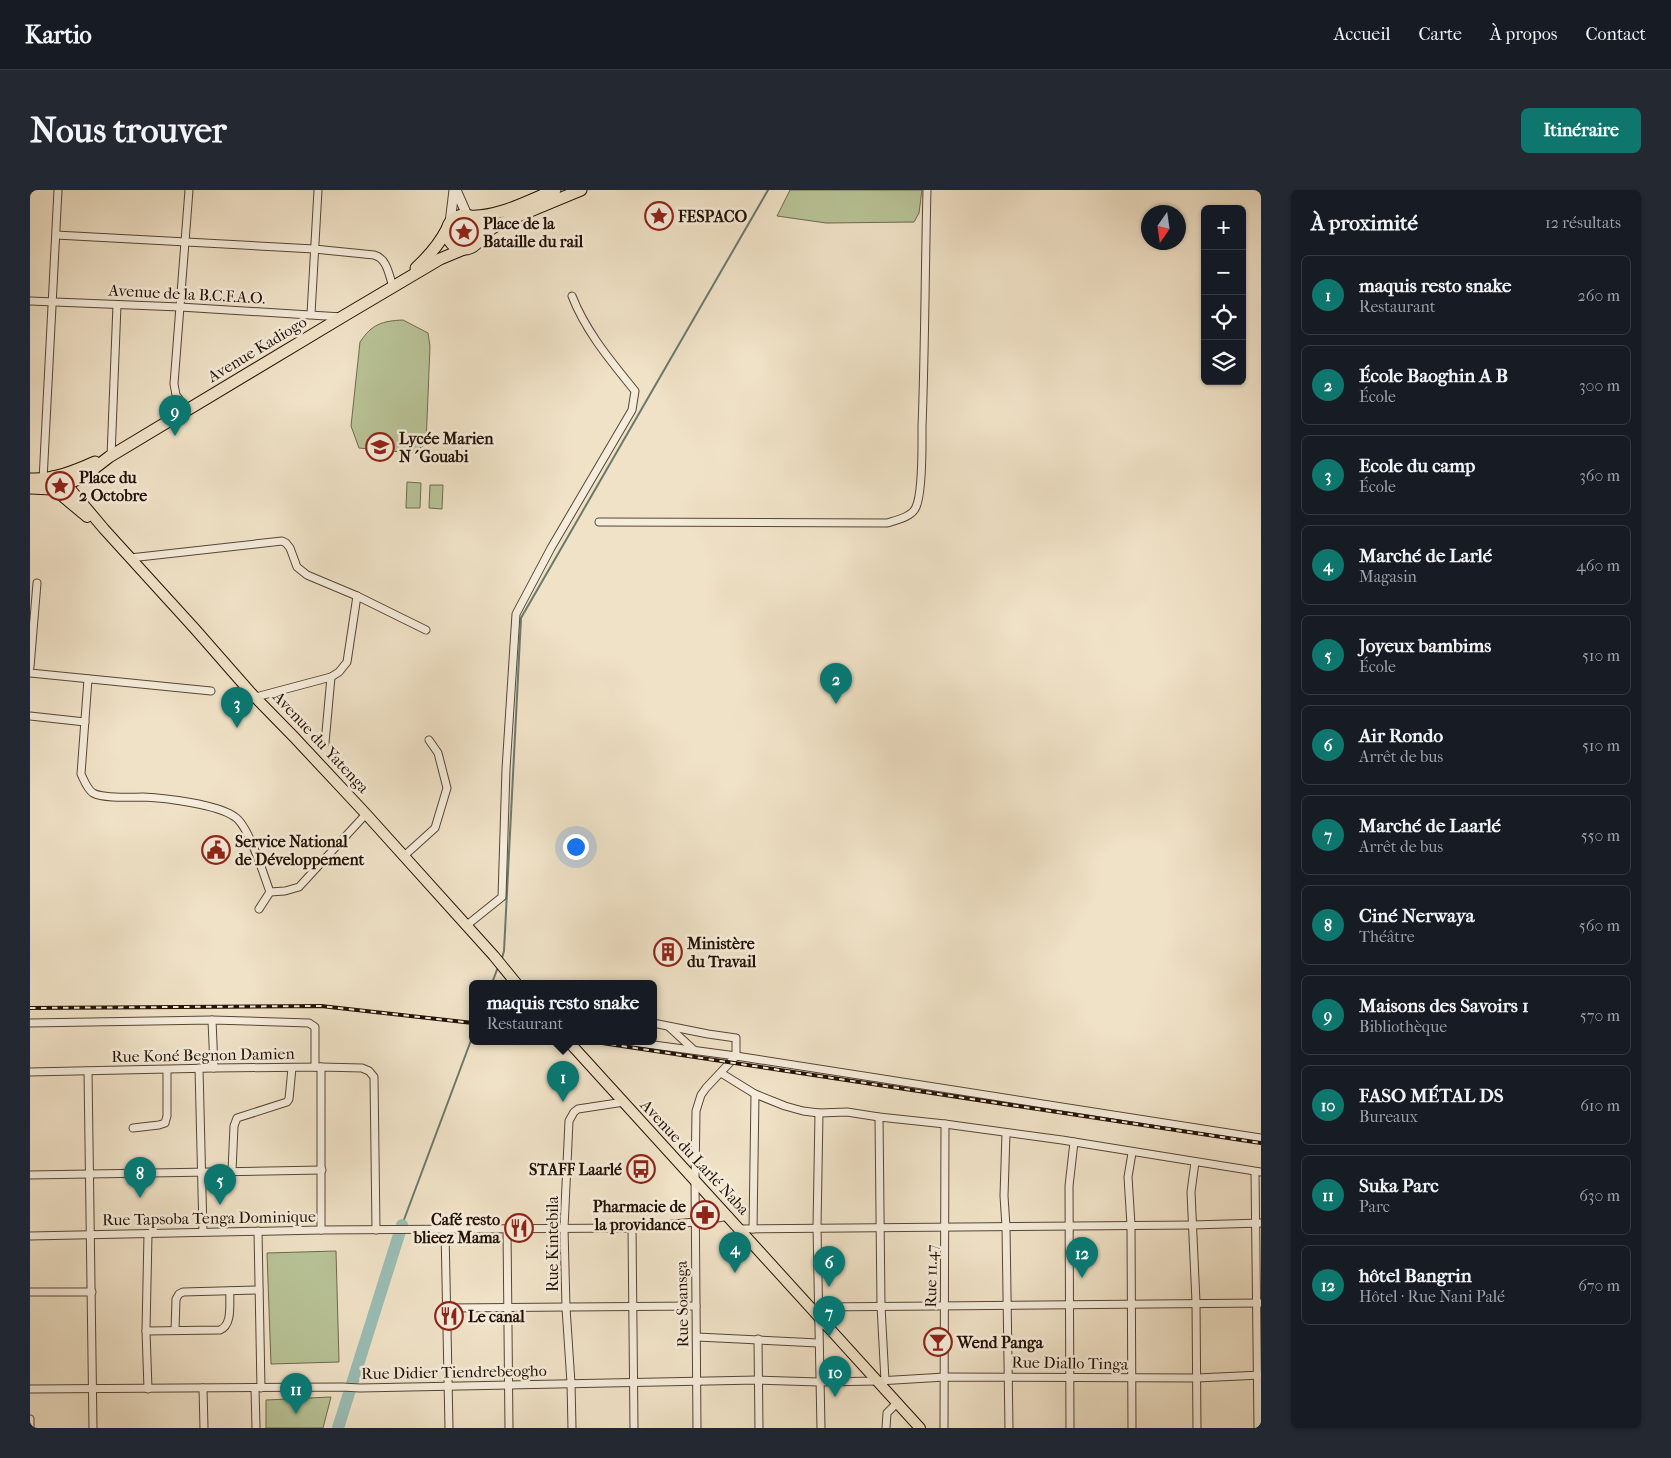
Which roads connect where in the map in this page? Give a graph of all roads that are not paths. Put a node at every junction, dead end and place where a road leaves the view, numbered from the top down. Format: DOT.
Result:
graph roads {
  1 [pos="58,190"];
  2 [pos="188,190"];
  3 [pos="318,190"];
  4 [pos="455,190"];
  5 [pos="555,190"];
  6 [pos="581,190"];
  7 [pos="927,190"];
  8 [pos="468,216"];
  9 [pos="449,226"];
  10 [pos="56,235"];
  11 [pos="186,242"];
  12 [pos="478,242"];
  13 [pos="314,249"];
  14 [pos="464,249"];
  15 [pos="395,286"];
  16 [pos="572,296"];
  17 [pos="30,301"];
  18 [pos="52,301"];
  19 [pos="117,304"];
  20 [pos="180,307"];
  21 [pos="311,314"];
  22 [pos="342,317"];
  23 [pos="187,410"];
  24 [pos="110,457"];
  25 [pos="30,480"];
  26 [pos="58,480"];
  27 [pos="30,488"];
  28 [pos="55,491"];
  29 [pos="599,522"];
  30 [pos="104,529"];
  31 [pos="130,558"];
  32 [pos="38,583"];
  33 [pos="357,596"];
  34 [pos="426,630"];
  35 [pos="30,667"];
  36 [pos="30,673"];
  37 [pos="330,677"];
  38 [pos="88,679"];
  39 [pos="211,691"];
  40 [pos="256,697"];
  41 [pos="30,716"];
  42 [pos="85,722"];
  43 [pos="429,740"];
  44 [pos="325,743"];
  45 [pos="366,814"];
  46 [pos="404,856"];
  47 [pos="270,892"];
  48 [pos="259,908"];
  49 [pos="467,925"];
  50 [pos="514,980"];
  51 [pos="212,1020"];
  52 [pos="30,1023"];
  53 [pos="657,1024"];
  54 [pos="669,1026"];
  55 [pos="572,1045"];
  56 [pos="655,1045"];
  57 [pos="694,1050"];
  58 [pos="736,1056"];
  59 [pos="318,1067"];
  60 [pos="199,1068"];
  61 [pos="214,1068"];
  62 [pos="292,1068"];
  63 [pos="167,1070"];
  64 [pos="88,1071"];
  65 [pos="30,1072"];
  66 [pos="720,1073"];
  67 [pos="755,1094"];
  68 [pos="624,1102"];
  69 [pos="818,1113"];
  70 [pos="879,1117"];
  71 [pos="945,1124"];
  72 [pos="133,1128"];
  73 [pos="1006,1133"];
  74 [pos="1261,1138"];
  75 [pos="1074,1142"];
  76 [pos="1132,1153"];
  77 [pos="1195,1162"];
  78 [pos="322,1170"];
  79 [pos="232,1171"];
  80 [pos="201,1172"];
  81 [pos="1258,1172"];
  82 [pos="30,1173"];
  83 [pos="88,1175"];
  84 [pos="695,1179"];
  85 [pos="30,1181"];
  86 [pos="728,1216"];
  87 [pos="695,1222"];
  88 [pos="1258,1223"];
  89 [pos="1131,1225"];
  90 [pos="1193,1225"];
  91 [pos="1070,1226"];
  92 [pos="817,1227"];
  93 [pos="880,1227"];
  94 [pos="945,1227"];
  95 [pos="1006,1227"];
  96 [pos="564,1228"];
  97 [pos="632,1228"];
  98 [pos="753,1228"];
  99 [pos="507,1229"];
  100 [pos="740,1229"];
  101 [pos="321,1230"];
  102 [pos="376,1230"];
  103 [pos="445,1230"];
  104 [pos="258,1231"];
  105 [pos="202,1232"];
  106 [pos="90,1234"];
  107 [pos="148,1234"];
  108 [pos="30,1236"];
  109 [pos="259,1290"];
  110 [pos="230,1291"];
  111 [pos="30,1292"];
  112 [pos="92,1292"];
  113 [pos="1196,1302"];
  114 [pos="1258,1303"];
  115 [pos="1070,1304"];
  116 [pos="1131,1304"];
  117 [pos="1006,1305"];
  118 [pos="696,1306"];
  119 [pos="881,1306"];
  120 [pos="944,1306"];
  121 [pos="508,1307"];
  122 [pos="633,1307"];
  123 [pos="446,1308"];
  124 [pos="566,1308"];
  125 [pos="819,1311"];
  126 [pos="175,1330"];
  127 [pos="146,1331"];
  128 [pos="697,1337"];
  129 [pos="758,1339"];
  130 [pos="818,1343"];
  131 [pos="1259,1375"];
  132 [pos="1007,1376"];
  133 [pos="945,1377"];
  134 [pos="1070,1378"];
  135 [pos="1132,1378"];
  136 [pos="1197,1378"];
  137 [pos="758,1380"];
  138 [pos="881,1381"];
  139 [pos="697,1382"];
  140 [pos="819,1382"];
  141 [pos="571,1383"];
  142 [pos="634,1383"];
  143 [pos="508,1384"];
  144 [pos="447,1386"];
  145 [pos="203,1388"];
  146 [pos="258,1388"];
  147 [pos="30,1389"];
  148 [pos="148,1389"];
  149 [pos="93,1390"];
  150 [pos="897,1403"];
  151 [pos="30,1419"];
  152 [pos="30,1428"];
  153 [pos="93,1428"];
  154 [pos="204,1428"];
  155 [pos="256,1428"];
  156 [pos="449,1428"];
  157 [pos="509,1428"];
  158 [pos="572,1428"];
  159 [pos="634,1428"];
  160 [pos="697,1428"];
  161 [pos="759,1428"];
  162 [pos="821,1428"];
  163 [pos="886,1428"];
  164 [pos="920,1428"];
  165 [pos="944,1428"];
  166 [pos="1009,1428"];
  167 [pos="1070,1428"];
  168 [pos="1132,1428"];
  169 [pos="1197,1428"];
  170 [pos="1258,1428"];
  1 -- 10 [label="street"];
  2 -- 11 [label="street"];
  3 -- 13 [label="street"];
  4 -- 8 [label="street"];
  4 -- 9 [label="street"];
  5 -- 8 [label="highway"];
  6 -- 12 [label="highway"];
  7 -- 29 [label="street"];
  8 -- 9 [label="highway"];
  8 -- 12 [label="highway"];
  9 -- 14 [label="highway"];
  9 -- 15 [label="highway, Avenue Kadiogo"];
  10 -- 11 [label="street"];
  10 -- 18 [label="street"];
  11 -- 13 [label="street"];
  11 -- 20 [label="street"];
  12 -- 14 [label="highway"];
  13 -- 15 [label="street"];
  13 -- 21 [label="street"];
  14 -- 15 [label="highway, Avenue Kadiogo"];
  15 -- 22 [label="highway, Avenue Kadiogo"];
  16 -- 49 [label="street"];
  17 -- 18 [label="street, Avenue de la B.C.F.A.O."];
  18 -- 19 [label="street, Avenue de la B.C.F.A.O."];
  18 -- 26 [label="street"];
  19 -- 20 [label="street, Avenue de la B.C.F.A.O."];
  19 -- 24 [label="street"];
  20 -- 21 [label="street, Avenue de la B.C.F.A.O."];
  20 -- 23 [label="street"];
  21 -- 22 [label="street, Avenue de la B.C.F.A.O."];
  22 -- 23 [label="highway, Avenue Kadiogo"];
  23 -- 24 [label="highway, Avenue Kadiogo"];
  24 -- 26 [label="highway, Avenue Kadiogo"];
  25 -- 26 [label="highway"];
  26 -- 28 [label="highway"];
  26 -- 30 [label="main road, Avenue du Yatenga"];
  27 -- 28 [label="highway"];
  28 -- 30 [label="main road, Avenue du Yatenga"];
  30 -- 31 [label="main road, Avenue du Yatenga"];
  31 -- 33 [label="street"];
  31 -- 40 [label="main road, Avenue du Yatenga"];
  32 -- 35 [label="street"];
  33 -- 34 [label="street"];
  33 -- 37 [label="street"];
  36 -- 38 [label="street"];
  37 -- 40 [label="street"];
  37 -- 44 [label="street"];
  38 -- 39 [label="street"];
  38 -- 42 [label="street"];
  40 -- 45 [label="main road, Avenue du Yatenga"];
  41 -- 42 [label="street"];
  42 -- 47 [label="street"];
  43 -- 46 [label="street"];
  45 -- 46 [label="main road, Avenue du Yatenga"];
  45 -- 47 [label="street"];
  46 -- 49 [label="main road, Avenue du Yatenga"];
  47 -- 48 [label="street"];
  49 -- 50 [label="main road, Avenue du Yatenga"];
  51 -- 52 [label="street"];
  51 -- 59 [label="street"];
  51 -- 61 [label="street"];
  53 -- 54 [label="street"];
  54 -- 57 [label="street"];
  54 -- 58 [label="street"];
  55 -- 68 [label="main road, Avenue du Larlé Naba"];
  56 -- 57 [label="street"];
  57 -- 58 [label="street"];
  58 -- 66 [label="street, Rue Soansga"];
  58 -- 74 [label="street"];
  59 -- 62 [label="street, Rue Koné Begnon Damien"];
  59 -- 78 [label="street"];
  59 -- 102 [label="street, Rue Koné Begnon Damien"];
  60 -- 61 [label="street, Rue Koné Begnon Damien"];
  60 -- 63 [label="street, Rue Koné Begnon Damien"];
  60 -- 80 [label="street"];
  61 -- 62 [label="street, Rue Koné Begnon Damien"];
  62 -- 79 [label="street"];
  63 -- 64 [label="street, Rue Koné Begnon Damien"];
  63 -- 72 [label="street"];
  64 -- 65 [label="street, Rue Koné Begnon Damien"];
  64 -- 83 [label="street"];
  66 -- 67 [label="street"];
  66 -- 84 [label="street, Rue Soansga"];
  67 -- 69 [label="street"];
  67 -- 98 [label="street"];
  68 -- 84 [label="main road, Avenue du Larlé Naba"];
  68 -- 96 [label="street, Rue Kintebila"];
  69 -- 70 [label="street"];
  69 -- 92 [label="street"];
  70 -- 71 [label="street"];
  70 -- 93 [label="street"];
  71 -- 73 [label="street"];
  71 -- 94 [label="street, Rue 11.47"];
  73 -- 75 [label="street"];
  73 -- 95 [label="street"];
  75 -- 76 [label="street"];
  75 -- 91 [label="street"];
  76 -- 77 [label="street"];
  76 -- 89 [label="street"];
  77 -- 81 [label="street"];
  77 -- 90 [label="street"];
  78 -- 79 [label="street"];
  78 -- 101 [label="street"];
  79 -- 80 [label="street"];
  80 -- 83 [label="street"];
  80 -- 105 [label="street"];
  81 -- 88 [label="street"];
  82 -- 83 [label="street"];
  82 -- 85 [label="street"];
  83 -- 106 [label="street"];
  84 -- 86 [label="main road, Avenue du Larlé Naba"];
  84 -- 87 [label="street, Rue Soansga"];
  86 -- 87 [label="street, Rue Tapsoba Tenga Dominique"];
  86 -- 100 [label="main road, Avenue du Larlé Naba"];
  87 -- 97 [label="street, Rue Tapsoba Tenga Dominique"];
  87 -- 118 [label="street, Rue Soansga"];
  88 -- 90 [label="street"];
  88 -- 114 [label="street"];
  89 -- 90 [label="street"];
  89 -- 91 [label="street"];
  89 -- 116 [label="street"];
  90 -- 113 [label="street"];
  91 -- 95 [label="street"];
  91 -- 115 [label="street"];
  92 -- 93 [label="street"];
  92 -- 98 [label="street"];
  92 -- 125 [label="street"];
  93 -- 94 [label="street"];
  93 -- 119 [label="street"];
  94 -- 95 [label="street"];
  94 -- 120 [label="street, Rue 11.47"];
  95 -- 117 [label="street"];
  96 -- 97 [label="street, Rue Tapsoba Tenga Dominique"];
  96 -- 99 [label="street, Rue Tapsoba Tenga Dominique"];
  96 -- 124 [label="street, Rue Kintebila"];
  97 -- 122 [label="street"];
  98 -- 100 [label="street"];
  99 -- 103 [label="street, Rue Tapsoba Tenga Dominique"];
  99 -- 121 [label="street"];
  100 -- 125 [label="main road, Avenue du Larlé Naba"];
  101 -- 102 [label="street, Rue Tapsoba Tenga Dominique"];
  101 -- 104 [label="street, Rue Tapsoba Tenga Dominique"];
  102 -- 103 [label="street, Rue Tapsoba Tenga Dominique"];
  103 -- 123 [label="street"];
  104 -- 105 [label="street, Rue Tapsoba Tenga Dominique"];
  104 -- 109 [label="street"];
  105 -- 107 [label="street, Rue Tapsoba Tenga Dominique"];
  106 -- 107 [label="street, Rue Tapsoba Tenga Dominique"];
  106 -- 108 [label="street, Rue Tapsoba Tenga Dominique"];
  106 -- 112 [label="street"];
  107 -- 127 [label="street"];
  109 -- 110 [label="street"];
  109 -- 146 [label="street"];
  110 -- 126 [label="street"];
  110 -- 126 [label="street"];
  111 -- 112 [label="street"];
  112 -- 149 [label="street"];
  113 -- 114 [label="street"];
  113 -- 116 [label="street"];
  113 -- 136 [label="street"];
  114 -- 131 [label="street"];
  115 -- 116 [label="street"];
  115 -- 117 [label="street"];
  115 -- 134 [label="street"];
  116 -- 135 [label="street"];
  117 -- 120 [label="street"];
  117 -- 132 [label="street"];
  118 -- 122 [label="street"];
  118 -- 128 [label="street, Rue Soansga"];
  119 -- 120 [label="street"];
  119 -- 125 [label="street"];
  119 -- 138 [label="street"];
  120 -- 133 [label="street, Rue 11.47"];
  121 -- 123 [label="street"];
  121 -- 124 [label="street"];
  121 -- 143 [label="street"];
  122 -- 124 [label="street"];
  122 -- 142 [label="street"];
  123 -- 144 [label="street"];
  124 -- 141 [label="street, Rue Kintebila"];
  125 -- 130 [label="street"];
  125 -- 138 [label="main road, Avenue du Larlé Naba"];
  126 -- 127 [label="street"];
  127 -- 148 [label="street"];
  128 -- 129 [label="street"];
  128 -- 139 [label="street, Rue Soansga"];
  129 -- 130 [label="street"];
  129 -- 137 [label="street"];
  130 -- 140 [label="street"];
  131 -- 136 [label="street, Rue Diallo Tinga"];
  131 -- 170 [label="street"];
  132 -- 133 [label="street, Rue Diallo Tinga"];
  132 -- 134 [label="street, Rue Diallo Tinga"];
  132 -- 166 [label="street"];
  133 -- 138 [label="street, Rue Diallo Tinga"];
  133 -- 165 [label="street, Rue 11.47"];
  134 -- 135 [label="street, Rue Diallo Tinga"];
  134 -- 167 [label="street"];
  135 -- 136 [label="street, Rue Diallo Tinga"];
  135 -- 168 [label="street"];
  136 -- 169 [label="street"];
  137 -- 139 [label="street, Rue Didier Tiendrebeogho"];
  137 -- 140 [label="street, Rue Didier Tiendrebeogho"];
  137 -- 161 [label="street"];
  138 -- 140 [label="street, Rue Didier Tiendrebeogho"];
  138 -- 150 [label="main road, Avenue du Larlé Naba"];
  139 -- 142 [label="street, Rue Didier Tiendrebeogho"];
  139 -- 160 [label="street, Rue Soansga"];
  140 -- 162 [label="street"];
  141 -- 142 [label="street, Rue Didier Tiendrebeogho"];
  141 -- 143 [label="street, Rue Didier Tiendrebeogho"];
  141 -- 158 [label="street, Rue Kintebila"];
  142 -- 159 [label="street"];
  143 -- 144 [label="street, Rue Didier Tiendrebeogho"];
  143 -- 157 [label="street"];
  144 -- 146 [label="street, Rue Didier Tiendrebeogho"];
  144 -- 156 [label="street"];
  145 -- 146 [label="street, Rue Didier Tiendrebeogho"];
  145 -- 148 [label="street, Rue Didier Tiendrebeogho"];
  145 -- 154 [label="street"];
  146 -- 155 [label="street"];
  147 -- 149 [label="street, Rue Didier Tiendrebeogho"];
  148 -- 149 [label="street, Rue Didier Tiendrebeogho"];
  149 -- 153 [label="street"];
  150 -- 163 [label="street"];
  150 -- 164 [label="main road, Avenue du Larlé Naba"];
  151 -- 152 [label="street"];
}
